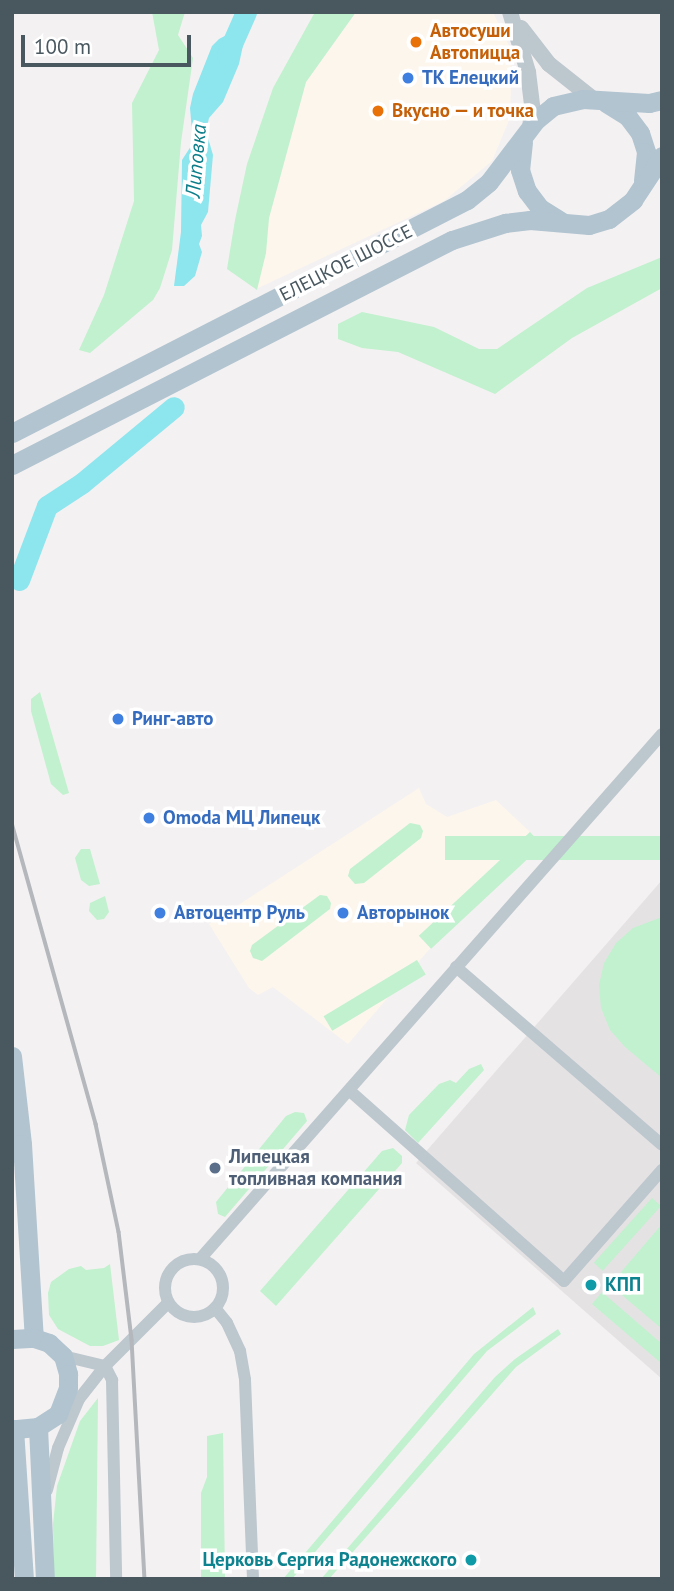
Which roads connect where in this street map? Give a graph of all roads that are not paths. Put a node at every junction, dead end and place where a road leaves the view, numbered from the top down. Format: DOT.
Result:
graph roads {
  1 [pos="511,13"];
  2 [pos="593,99"];
  3 [pos="662,100"];
  4 [pos="527,133"];
  5 [pos="662,156"];
  6 [pos="639,192"];
  7 [pos="568,223"];
  8 [pos="12,433"];
  9 [pos="12,465"];
  10 [pos="662,734"];
  11 [pos="456,967"];
  12 [pos="12,1056"];
  13 [pos="350,1091"];
  14 [pos="662,1145"];
  15 [pos="662,1170"];
  16 [pos="200,1259"];
  17 [pos="168,1303"];
  18 [pos="215,1308"];
  19 [pos="34,1338"];
  20 [pos="12,1339"];
  21 [pos="62,1356"];
  22 [pos="104,1366"];
  23 [pos="79,1399"];
  24 [pos="58,1415"];
  25 [pos="38,1427"];
  26 [pos="13,1428"];
  27 [pos="41,1514"];
  28 [pos="24,1579"];
  29 [pos="45,1579"];
  30 [pos="116,1579"];
  31 [pos="253,1579"];
  1 -- 2 [label="street"];
  1 -- 4 [label="street"];
  2 -- 3 [label="main road, ЕЛЕЦКОЕ ШОССЕ"];
  2 -- 4 [label="main road, ЕЛЕЦКОЕ ШОССЕ"];
  2 -- 6 [label="main road"];
  4 -- 7 [label="main road"];
  4 -- 8 [label="main road, ЕЛЕЦКОЕ ШОССЕ"];
  5 -- 6 [label="main road, ЕЛЕЦКОЕ ШОССЕ"];
  6 -- 7 [label="main road, ЕЛЕЦКОЕ ШОССЕ"];
  7 -- 9 [label="main road, ЕЛЕЦКОЕ ШОССЕ"];
  10 -- 11 [label="street"];
  11 -- 13 [label="street"];
  11 -- 14 [label="street"];
  12 -- 19 [label="main road"];
  13 -- 15 [label="street"];
  13 -- 16 [label="street"];
  16 -- 17 [label="street"];
  16 -- 18 [label="street"];
  17 -- 18 [label="street"];
  17 -- 22 [label="street"];
  18 -- 31 [label="street"];
  19 -- 20 [label="main road"];
  19 -- 21 [label="main road"];
  21 -- 22 [label="street"];
  21 -- 24 [label="main road"];
  22 -- 23 [label="street"];
  22 -- 30 [label="street"];
  23 -- 24 [label="street"];
  23 -- 27 [label="street"];
  24 -- 25 [label="main road"];
  25 -- 26 [label="main road"];
  25 -- 27 [label="main road"];
  26 -- 28 [label="main road"];
  27 -- 29 [label="main road"];
}
